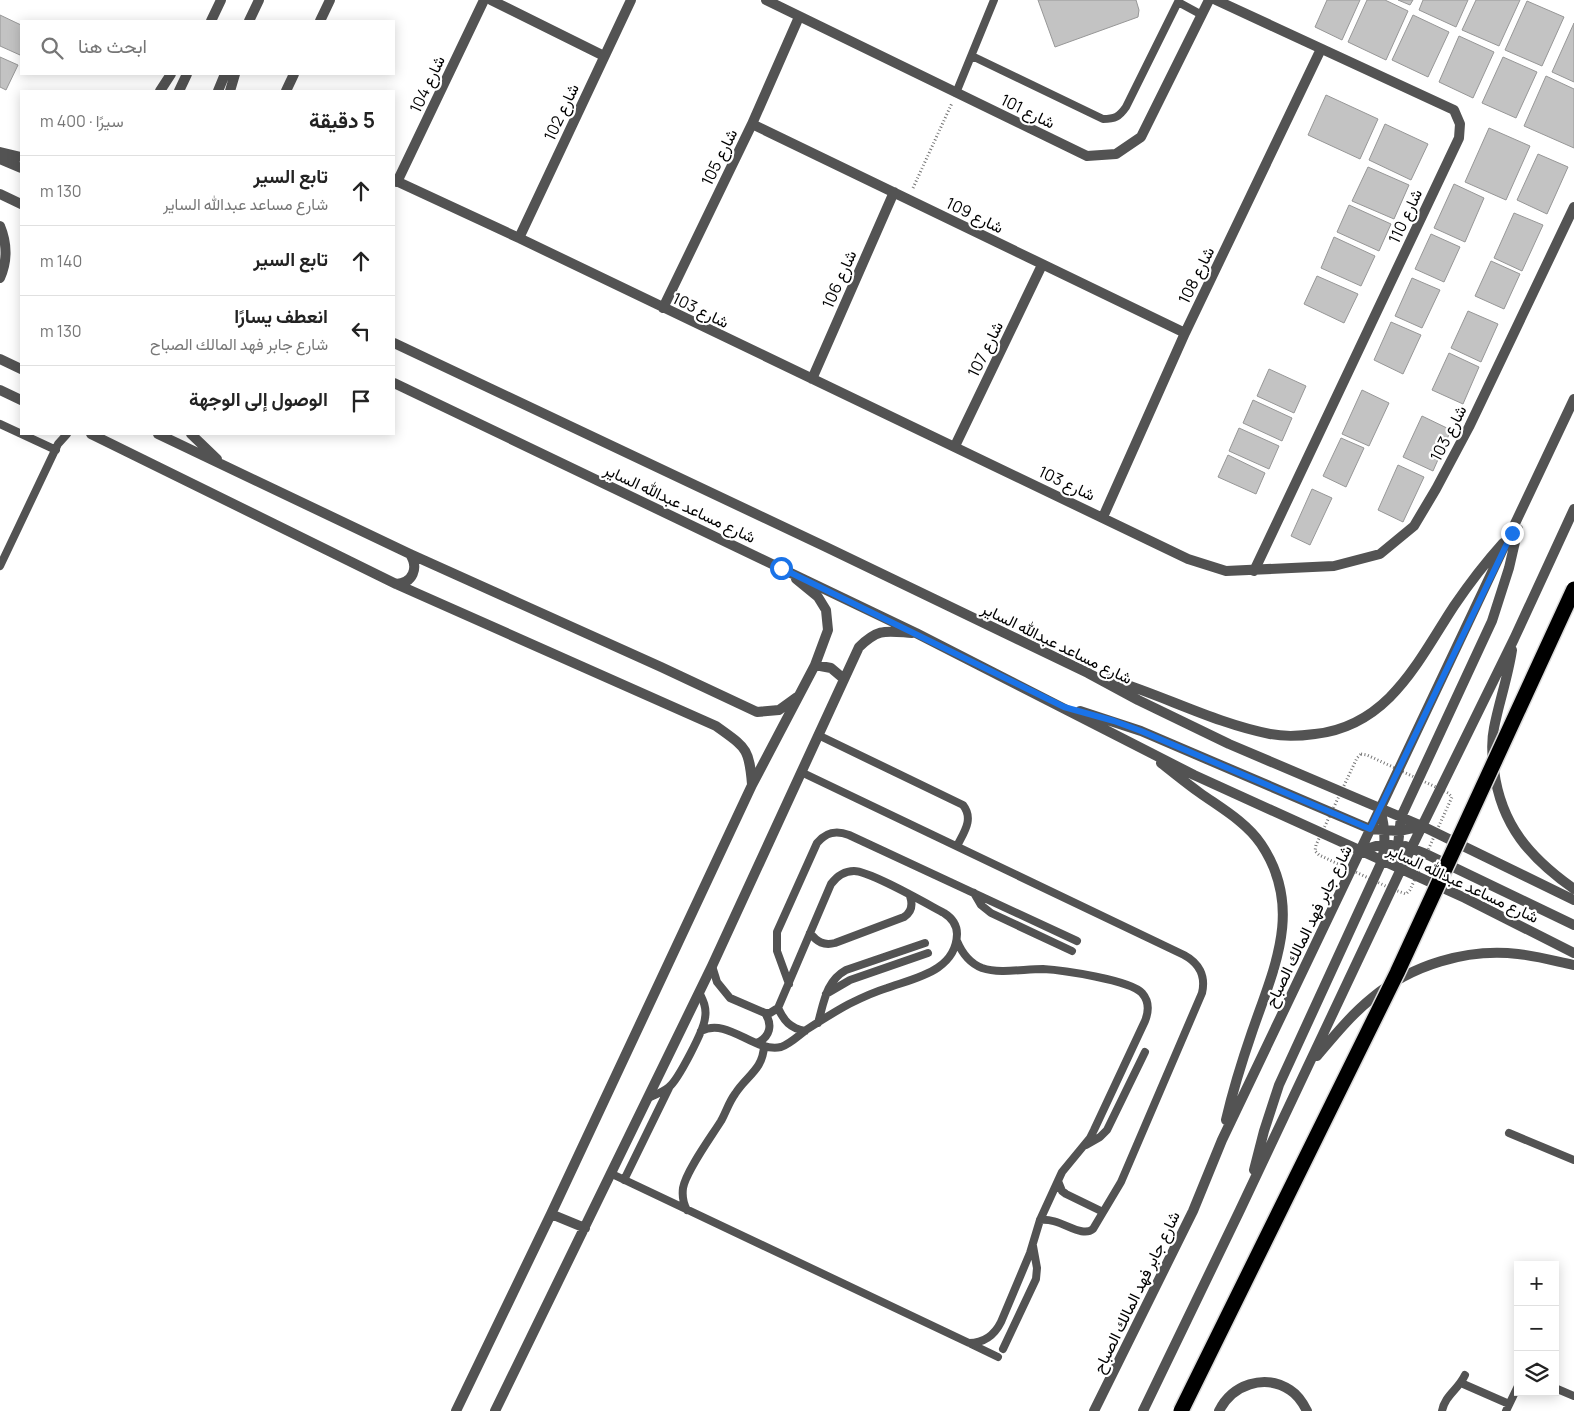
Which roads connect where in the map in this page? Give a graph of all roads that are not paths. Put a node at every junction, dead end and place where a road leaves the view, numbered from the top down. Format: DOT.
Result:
graph roads {
  1 [pos="221,0"];
  2 [pos="259,0"];
  3 [pos="330,0"];
  4 [pos="484,0"];
  5 [pos="491,0"];
  6 [pos="631,0"];
  7 [pos="766,0"];
  8 [pos="994,0"];
  9 [pos="1209,0"];
  10 [pos="1216,0"];
  11 [pos="1178,1"];
  12 [pos="1202,15"];
  13 [pos="799,17"];
  14 [pos="211,18"];
  15 [pos="249,20"];
  16 [pos="320,20"];
  17 [pos="1321,49"];
  18 [pos="604,56"];
  19 [pos="972,56"];
  20 [pos="170,75"];
  21 [pos="187,75"];
  22 [pos="225,75"];
  23 [pos="235,75"];
  24 [pos="294,75"];
  25 [pos="161,90"];
  26 [pos="179,90"];
  27 [pos="218,90"];
  28 [pos="230,90"];
  29 [pos="286,90"];
  30 [pos="956,93"];
  31 [pos="752,124"];
  32 [pos="0,152"];
  33 [pos="20,157"];
  34 [pos="0,159"];
  35 [pos="20,168"];
  36 [pos="396,181"];
  37 [pos="894,192"];
  38 [pos="0,194"];
  39 [pos="20,204"];
  40 [pos="1574,207"];
  41 [pos="0,226"];
  42 [pos="519,238"];
  43 [pos="1042,265"];
  44 [pos="0,278"];
  45 [pos="663,308"];
  46 [pos="1185,333"];
  47 [pos="397,344"];
  48 [pos="0,359"];
  49 [pos="20,368"];
  50 [pos="812,379"];
  51 [pos="395,383"];
  52 [pos="0,390"];
  53 [pos="1574,399"];
  54 [pos="20,400"];
  55 [pos="0,424"];
  56 [pos="20,433"];
  57 [pos="24,435"];
  58 [pos="66,435"];
  59 [pos="93,435"];
  60 [pos="160,435"];
  61 [pos="193,435"];
  62 [pos="955,446"];
  63 [pos="56,450"];
  64 [pos="244,475"];
  65 [pos="1574,509"];
  66 [pos="1520,514"];
  67 [pos="1103,517"];
  68 [pos="1512,533"];
  69 [pos="410,554"];
  70 [pos="0,566"];
  71 [pos="781,568"];
  72 [pos="1254,571"];
  73 [pos="396,584"];
  74 [pos="1574,589"];
  75 [pos="916,633"];
  76 [pos="1514,639"];
  77 [pos="815,665"];
  78 [pos="1088,673"];
  79 [pos="844,679"];
  80 [pos="800,695"];
  81 [pos="1064,707"];
  82 [pos="818,735"];
  83 [pos="1146,751"];
  84 [pos="801,772"];
  85 [pos="752,785"];
  86 [pos="1380,809"];
  87 [pos="1401,818"];
  88 [pos="1422,826"];
  89 [pos="1370,829"];
  90 [pos="1385,832"];
  91 [pos="1398,832"];
  92 [pos="1384,845"];
  93 [pos="1398,845"];
  94 [pos="957,846"];
  95 [pos="1412,848"];
  96 [pos="1360,851"];
  97 [pos="1382,861"];
  98 [pos="1401,869"];
  99 [pos="1574,889"];
  100 [pos="974,893"];
  101 [pos="910,896"];
  102 [pos="1574,900"];
  103 [pos="1574,925"];
  104 [pos="810,933"];
  105 [pos="957,941"];
  106 [pos="1077,941"];
  107 [pos="925,943"];
  108 [pos="1072,951"];
  109 [pos="1574,952"];
  110 [pos="928,953"];
  111 [pos="1574,964"];
  112 [pos="712,966"];
  113 [pos="789,984"];
  114 [pos="700,992"];
  115 [pos="826,994"];
  116 [pos="778,1008"];
  117 [pos="765,1013"];
  118 [pos="818,1022"];
  119 [pos="701,1031"];
  120 [pos="805,1031"];
  121 [pos="760,1044"];
  122 [pos="1145,1052"];
  123 [pos="1308,1066"];
  124 [pos="669,1088"];
  125 [pos="648,1098"];
  126 [pos="1509,1133"];
  127 [pos="1222,1140"];
  128 [pos="1084,1146"];
  129 [pos="1574,1160"];
  130 [pos="612,1174"];
  131 [pos="624,1180"];
  132 [pos="1058,1181"];
  133 [pos="1251,1185"];
  134 [pos="687,1210"];
  135 [pos="1103,1212"];
  136 [pos="551,1214"];
  137 [pos="1040,1220"];
  138 [pos="585,1228"];
  139 [pos="1032,1244"];
  140 [pos="969,1343"];
  141 [pos="1004,1349"];
  142 [pos="998,1357"];
  143 [pos="1465,1375"];
  144 [pos="1461,1383"];
  145 [pos="1559,1390"];
  146 [pos="1514,1394"];
  147 [pos="1574,1396"];
  148 [pos="1508,1407"];
  149 [pos="456,1411"];
  150 [pos="495,1411"];
  151 [pos="1094,1411"];
  152 [pos="1143,1411"];
  153 [pos="1181,1411"];
  154 [pos="1219,1411"];
  155 [pos="1308,1411"];
  156 [pos="1442,1411"];
  1 -- 14 [label="street"];
  2 -- 15 [label="street"];
  3 -- 16 [label="street"];
  4 -- 36 [label="street, شارع 104"];
  5 -- 18 [label="street"];
  6 -- 18 [label="street, شارع 102"];
  7 -- 13 [label="street, شارع 101"];
  8 -- 19 [label="lane"];
  9 -- 12 [label="street, شارع 101"];
  10 -- 17 [label="street, شارع 110"];
  11 -- 12 [label="lane"];
  11 -- 19 [label="lane"];
  12 -- 30 [label="street, شارع 101"];
  13 -- 30 [label="street, شارع 101"];
  13 -- 31 [label="street, شارع 105"];
  17 -- 46 [label="street, شارع 108"];
  17 -- 72 [label="street, شارع 110"];
  18 -- 42 [label="street, شارع 102"];
  19 -- 30 [label="lane"];
  20 -- 25 [label="street"];
  21 -- 26 [label="street"];
  22 -- 27 [label="street"];
  23 -- 28 [label="street"];
  24 -- 29 [label="street"];
  31 -- 37 [label="street, شارع 109"];
  31 -- 45 [label="street, شارع 105"];
  32 -- 33 [label="street"];
  34 -- 35 [label="street"];
  36 -- 42 [label="street, شارع 103"];
  37 -- 43 [label="street, شارع 109"];
  37 -- 50 [label="street, شارع 106"];
  38 -- 39 [label="street"];
  40 -- 72 [label="street, شارع 103"];
  41 -- 44 [label="street"];
  42 -- 45 [label="street, شارع 103"];
  43 -- 46 [label="street, شارع 109"];
  43 -- 62 [label="street, شارع 107"];
  45 -- 50 [label="street, شارع 103"];
  46 -- 67 [label="street, شارع 108"];
  47 -- 78 [label="street, شارع مساعد عبدالله الساير"];
  48 -- 49 [label="street"];
  50 -- 62 [label="street, شارع 103"];
  51 -- 71 [label="street, شارع مساعد عبدالله الساير"];
  52 -- 54 [label="street"];
  53 -- 66 [label="street, شارع جابر فهد المالك الصباح"];
  55 -- 56 [label="lane"];
  57 -- 63 [label="lane"];
  58 -- 63 [label="lane"];
  59 -- 73 [label="street"];
  60 -- 64 [label="street"];
  61 -- 64 [label="street"];
  62 -- 67 [label="street, شارع 103"];
  63 -- 70 [label="lane"];
  64 -- 69 [label="street"];
  65 -- 76 [label="street"];
  66 -- 68 [label="street, شارع جابر فهد المالك الصباح"];
  66 -- 87 [label="street"];
  67 -- 72 [label="street, شارع 103"];
  68 -- 78 [label="street"];
  68 -- 86 [label="street, شارع جابر فهد المالك الصباح"];
  69 -- 73 [label="street"];
  69 -- 80 [label="street"];
  71 -- 75 [label="street, شارع مساعد عبدالله الساير"];
  71 -- 77 [label="street"];
  73 -- 85 [label="street"];
  74 -- 153 [label="highway, bridge"];
  75 -- 79 [label="street"];
  75 -- 81 [label="street, شارع مساعد عبدالله الساير"];
  76 -- 88 [label="street"];
  76 -- 99 [label="street"];
  77 -- 79 [label="street"];
  77 -- 80 [label="street"];
  78 -- 86 [label="street, شارع مساعد عبدالله الساير"];
  79 -- 82 [label="street"];
  80 -- 85 [label="street"];
  81 -- 83 [label="street, شارع مساعد عبدالله الساير"];
  81 -- 89 [label="street"];
  82 -- 84 [label="street"];
  82 -- 94 [label="lane"];
  83 -- 96 [label="street, شارع مساعد عبدالله الساير"];
  83 -- 127 [label="street"];
  84 -- 94 [label="lane"];
  84 -- 112 [label="street"];
  85 -- 136 [label="street"];
  86 -- 87 [label="street, شارع مساعد عبدالله الساير"];
  86 -- 89 [label="street, شارع جابر فهد المالك الصباح"];
  86 -- 90 [label="street"];
  87 -- 88 [label="street, شارع مساعد عبدالله الساير"];
  87 -- 91 [label="street"];
  88 -- 91 [label="street"];
  88 -- 95 [label="street"];
  88 -- 102 [label="street, شارع مساعد عبدالله الساير"];
  89 -- 90 [label="street"];
  89 -- 96 [label="street, شارع جابر فهد المالك الصباح"];
  90 -- 91 [label="street"];
  90 -- 92 [label="street"];
  91 -- 93 [label="street"];
  92 -- 93 [label="street"];
  92 -- 96 [label="street"];
  92 -- 97 [label="street"];
  93 -- 95 [label="street"];
  93 -- 98 [label="street"];
  94 -- 135 [label="lane"];
  95 -- 98 [label="street"];
  95 -- 103 [label="street"];
  96 -- 97 [label="street, شارع مساعد عبدالله الساير"];
  96 -- 127 [label="street, شارع جابر فهد المالك الصباح"];
  97 -- 98 [label="street, شارع مساعد عبدالله الساير"];
  97 -- 133 [label="street"];
  98 -- 109 [label="street, شارع مساعد عبدالله الساير"];
  98 -- 123 [label="street"];
  100 -- 106 [label="lane"];
  100 -- 108 [label="lane"];
  100 -- 113 [label="lane"];
  101 -- 104 [label="lane"];
  101 -- 104 [label="lane"];
  101 -- 105 [label="lane"];
  104 -- 113 [label="lane"];
  105 -- 118 [label="lane"];
  105 -- 128 [label="lane"];
  107 -- 115 [label="lane"];
  110 -- 115 [label="lane"];
  111 -- 123 [label="street"];
  112 -- 114 [label="street"];
  112 -- 117 [label="lane"];
  113 -- 116 [label="lane"];
  114 -- 119 [label="lane"];
  114 -- 125 [label="street"];
  115 -- 118 [label="lane"];
  116 -- 117 [label="lane"];
  116 -- 120 [label="lane"];
  117 -- 121 [label="lane"];
  118 -- 120 [label="lane"];
  119 -- 121 [label="lane"];
  119 -- 124 [label="lane"];
  120 -- 121 [label="lane"];
  121 -- 134 [label="lane"];
  122 -- 128 [label="lane"];
  123 -- 133 [label="street"];
  124 -- 125 [label="lane"];
  124 -- 131 [label="lane"];
  125 -- 130 [label="street"];
  126 -- 129 [label="lane"];
  127 -- 151 [label="street, شارع جابر فهد المالك الصباح"];
  128 -- 132 [label="lane"];
  130 -- 131 [label="lane"];
  130 -- 138 [label="street"];
  131 -- 134 [label="lane"];
  132 -- 135 [label="lane"];
  132 -- 137 [label="lane"];
  133 -- 152 [label="street"];
  134 -- 140 [label="lane"];
  135 -- 137 [label="lane"];
  136 -- 138 [label="street"];
  136 -- 149 [label="street"];
  137 -- 139 [label="lane"];
  138 -- 150 [label="street"];
  139 -- 140 [label="lane"];
  139 -- 141 [label="lane"];
  140 -- 142 [label="lane"];
  143 -- 144 [label="lane"];
  144 -- 148 [label="lane"];
  144 -- 156 [label="lane"];
  145 -- 147 [label="lane"];
  146 -- 148 [label="lane"];
  154 -- 155 [label="street"];
}
